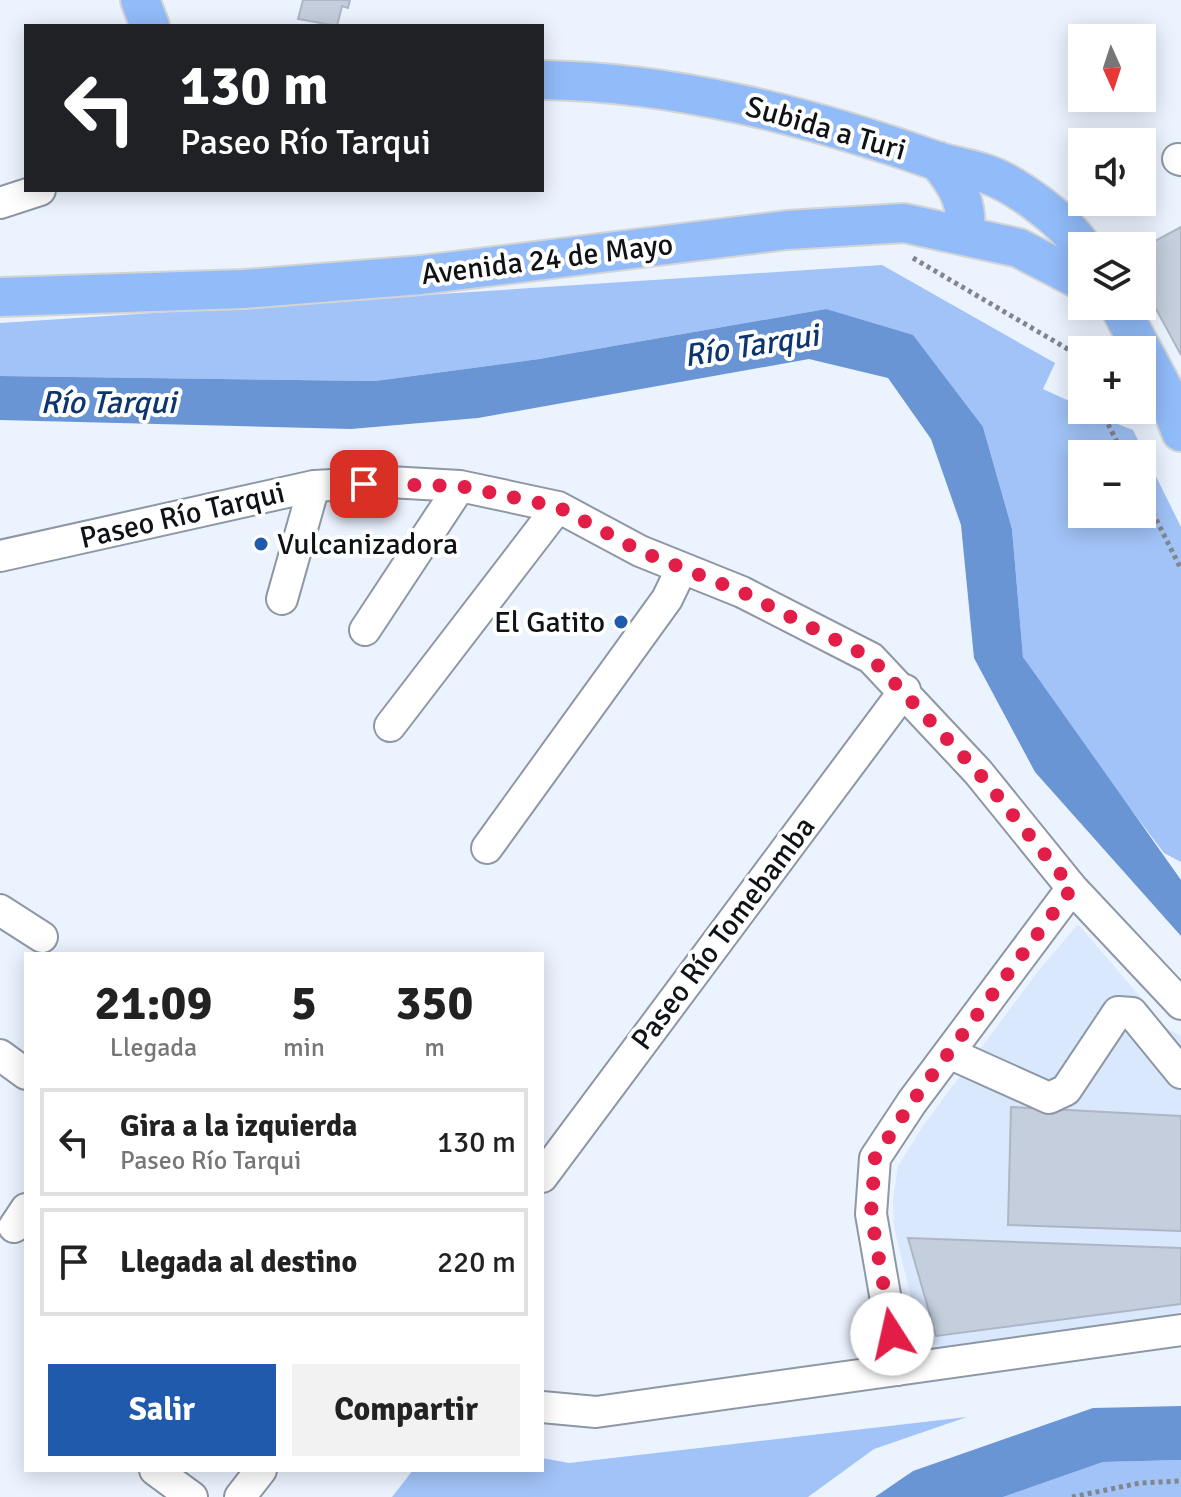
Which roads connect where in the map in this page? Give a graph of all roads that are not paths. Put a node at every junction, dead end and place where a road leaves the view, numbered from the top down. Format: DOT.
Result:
graph roads {
  1 [pos="140,0"];
  2 [pos="149,24"];
  3 [pos="544,80"];
  4 [pos="938,161"];
  5 [pos="34,192"];
  6 [pos="0,203"];
  7 [pos="1068,233"];
  8 [pos="965,235"];
  9 [pos="1068,274"];
  10 [pos="0,297"];
  11 [pos="1126,320"];
  12 [pos="1181,432"];
  13 [pos="314,486"];
  14 [pos="460,486"];
  15 [pos="558,507"];
  16 [pos="0,556"];
  17 [pos="682,568"];
  18 [pos="282,599"];
  19 [pos="365,630"];
  20 [pos="905,690"];
  21 [pos="390,726"];
  22 [pos="487,848"];
  23 [pos="1072,888"];
  24 [pos="0,910"];
  25 [pos="42,937"];
  26 [pos="1181,1004"];
  27 [pos="949,1053"];
  28 [pos="0,1055"];
  29 [pos="24,1073"];
  30 [pos="1181,1073"];
  31 [pos="544,1174"];
  32 [pos="1181,1330"];
  33 [pos="898,1370"];
  34 [pos="544,1407"];
  35 [pos="158,1472"];
  36 [pos="259,1472"];
  37 [pos="192,1497"];
  38 [pos="240,1497"];
  1 -- 2 [label="main road"];
  3 -- 4 [label="main road, Subida a Turi"];
  4 -- 7 [label="main road, Subida a Turi"];
  4 -- 8 [label="main road"];
  5 -- 6 [label="street"];
  8 -- 9 [label="main road, Avenida 24 de Mayo"];
  8 -- 10 [label="main road, Avenida 24 de Mayo"];
  11 -- 12 [label="main road"];
  13 -- 14 [label="street, Paseo Río Tarqui"];
  13 -- 16 [label="street, Paseo Río Tarqui"];
  13 -- 18 [label="street"];
  14 -- 15 [label="street, Paseo Río Tarqui"];
  14 -- 19 [label="street"];
  15 -- 17 [label="street, Paseo Río Tarqui"];
  15 -- 21 [label="street"];
  17 -- 20 [label="street, Paseo Río Tarqui"];
  17 -- 22 [label="street"];
  20 -- 23 [label="street, Paseo Río Tarqui"];
  20 -- 31 [label="street, Paseo Río Tomebamba"];
  23 -- 26 [label="street, Paseo Río Tarqui"];
  23 -- 27 [label="street"];
  24 -- 25 [label="street"];
  27 -- 30 [label="street"];
  27 -- 33 [label="street"];
  28 -- 29 [label="street"];
  32 -- 33 [label="street"];
  33 -- 34 [label="street"];
  35 -- 37 [label="street"];
  36 -- 38 [label="street"];
}
